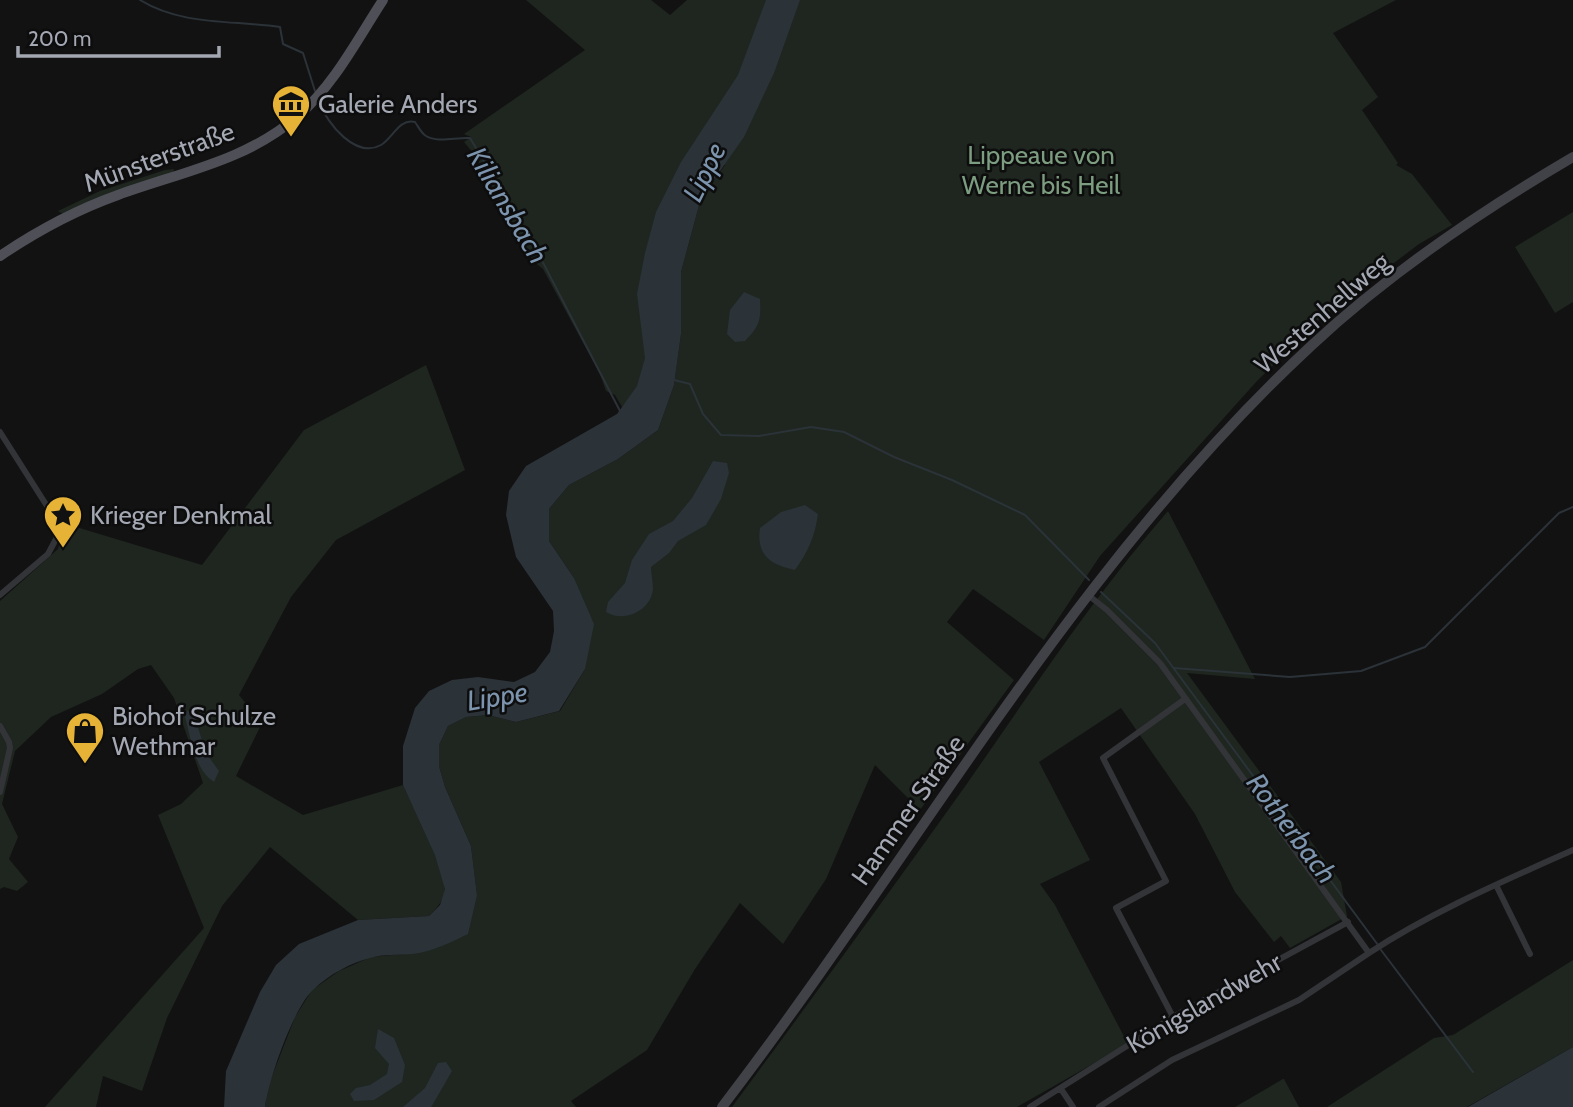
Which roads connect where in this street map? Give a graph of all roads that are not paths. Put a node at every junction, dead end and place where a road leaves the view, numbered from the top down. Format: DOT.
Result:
graph roads {
  1 [pos="383,0"];
  2 [pos="1573,157"];
  3 [pos="0,256"];
  4 [pos="0,432"];
  5 [pos="1132,539"];
  6 [pos="0,594"];
  7 [pos="1088,595"];
  8 [pos="1185,699"];
  9 [pos="0,726"];
  10 [pos="0,792"];
  11 [pos="1573,850"];
  12 [pos="1496,885"];
  13 [pos="1348,922"];
  14 [pos="1369,953"];
  15 [pos="1530,954"];
  16 [pos="1173,1017"];
  17 [pos="1061,1089"];
  18 [pos="722,1107"];
  19 [pos="1030,1107"];
  20 [pos="1073,1107"];
  21 [pos="1099,1107"];
  1 -- 3 [label="main road, Münsterstraße"];
  2 -- 5 [label="main road, Westenhellweg"];
  4 -- 6 [label="street"];
  5 -- 7 [label="main road, Hammer Straße"];
  7 -- 8 [label="street"];
  7 -- 18 [label="main road, Hammer Straße"];
  8 -- 13 [label="street"];
  8 -- 16 [label="street"];
  9 -- 10 [label="street"];
  11 -- 12 [label="street, Königslandwehr"];
  12 -- 14 [label="street, Königslandwehr"];
  12 -- 15 [label="street"];
  13 -- 14 [label="street"];
  13 -- 16 [label="street, Königslandwehr"];
  14 -- 21 [label="street, Königslandwehr"];
  16 -- 17 [label="street, Königslandwehr"];
  17 -- 19 [label="street, Königslandwehr"];
  17 -- 20 [label="street"];
}
